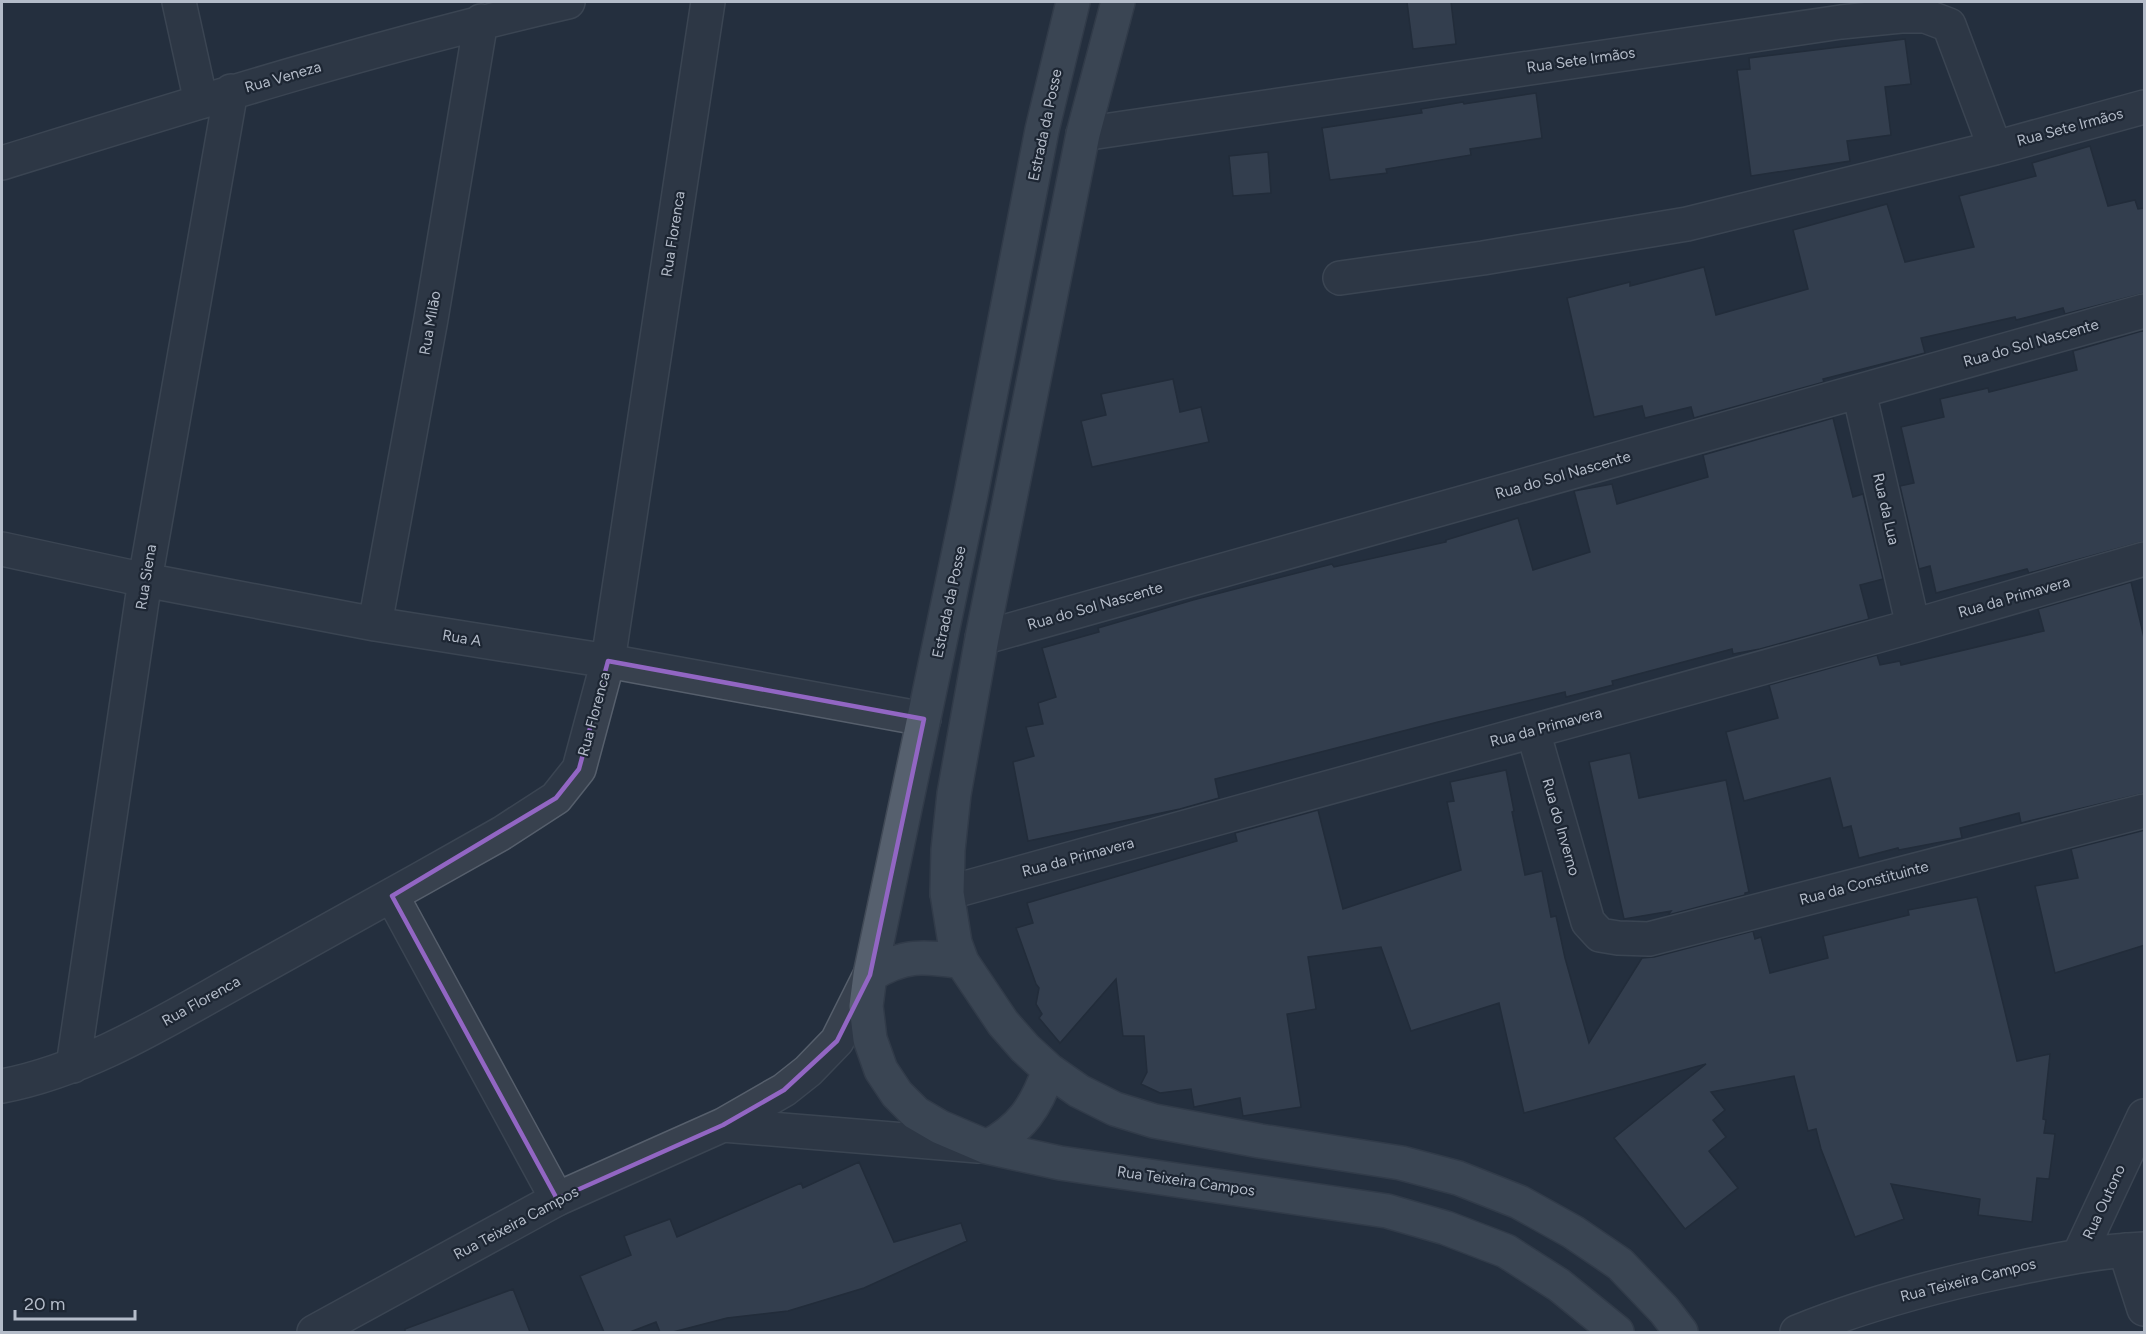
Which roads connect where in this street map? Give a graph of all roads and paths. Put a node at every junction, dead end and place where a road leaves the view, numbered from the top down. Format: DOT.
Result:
graph roads {
  1 [pos="179,2"];
  2 [pos="567,2"];
  3 [pos="708,2"];
  4 [pos="1073,2"];
  5 [pos="1118,2"];
  6 [pos="481,21"];
  7 [pos="216,97"];
  8 [pos="2145,107"];
  9 [pos="1083,134"];
  10 [pos="1995,148"];
  11 [pos="2,163"];
  12 [pos="1340,278"];
  13 [pos="2145,311"];
  14 [pos="1859,392"];
  15 [pos="2,549"];
  16 [pos="2145,559"];
  17 [pos="145,580"];
  18 [pos="375,624"];
  19 [pos="1913,626"];
  20 [pos="982,638"];
  21 [pos="608,661"];
  22 [pos="924,719"];
  23 [pos="1533,731"];
  24 [pos="2145,811"];
  25 [pos="947,893"];
  26 [pos="392,896"];
  27 [pos="1588,922"];
  28 [pos="962,962"];
  29 [pos="870,975"];
  30 [pos="73,1066"];
  31 [pos="1049,1070"];
  32 [pos="2,1086"];
  33 [pos="2145,1116"];
  34 [pos="723,1125"];
  35 [pos="987,1147"];
  36 [pos="557,1199"];
  37 [pos="2135,1250"];
  38 [pos="2079,1255"];
  39 [pos="2145,1309"];
  40 [pos="1612,1331"];
  41 [pos="314,1332"];
  42 [pos="1681,1332"];
  43 [pos="1797,1332"];
  1 -- 7 [label="street"];
  2 -- 6 [label="street, Rua Veneza"];
  3 -- 21 [label="street, Rua Florenca"];
  4 -- 22 [label="main road, Estrada da Posse"];
  5 -- 9 [label="main road"];
  6 -- 7 [label="street, Rua Veneza"];
  6 -- 18 [label="street, Rua Milão"];
  7 -- 11 [label="street, Rua Veneza"];
  7 -- 17 [label="street, Rua Siena"];
  8 -- 10 [label="street, Rua Sete Irmãos"];
  9 -- 10 [label="street, Rua Sete Irmãos"];
  9 -- 20 [label="main road"];
  10 -- 12 [label="street, Rua Sete Irmãos"];
  13 -- 14 [label="street, Rua do Sol Nascente"];
  14 -- 19 [label="street, Rua da Lua"];
  14 -- 20 [label="street, Rua do Sol Nascente"];
  15 -- 17 [label="street, Rua A"];
  16 -- 19 [label="street, Rua da Primavera"];
  17 -- 18 [label="street, Rua A"];
  17 -- 30 [label="street, Rua Siena"];
  18 -- 21 [label="street, Rua A"];
  19 -- 23 [label="street, Rua da Primavera"];
  20 -- 25 [label="main road"];
  21 -- 22 [label="street, Rua A"];
  21 -- 26 [label="street, Rua Florenca"];
  22 -- 29 [label="main road, Estrada da Posse"];
  23 -- 25 [label="street, Rua da Primavera"];
  23 -- 27 [label="street, Rua do Inverno"];
  24 -- 27 [label="street, Rua da Constituinte"];
  25 -- 28 [label="main road"];
  26 -- 30 [label="street, Rua Florenca"];
  26 -- 36 [label="street"];
  28 -- 29 [label="main road"];
  28 -- 31 [label="main road"];
  29 -- 34 [label="street, Rua Teixeira Campos"];
  29 -- 35 [label="main road, Estrada da Posse"];
  30 -- 32 [label="street, Rua Florenca"];
  31 -- 35 [label="main road"];
  31 -- 42 [label="main road"];
  33 -- 38 [label="street, Rua Outono"];
  34 -- 35 [label="street, Rua Teixeira Campos"];
  34 -- 36 [label="street, Rua Teixeira Campos"];
  35 -- 40 [label="main road, Rua Teixeira Campos"];
  36 -- 41 [label="street, Rua Teixeira Campos"];
  37 -- 38 [label="street, Rua Teixeira Campos"];
  37 -- 39 [label="street"];
  38 -- 43 [label="street, Rua Teixeira Campos"];
}
